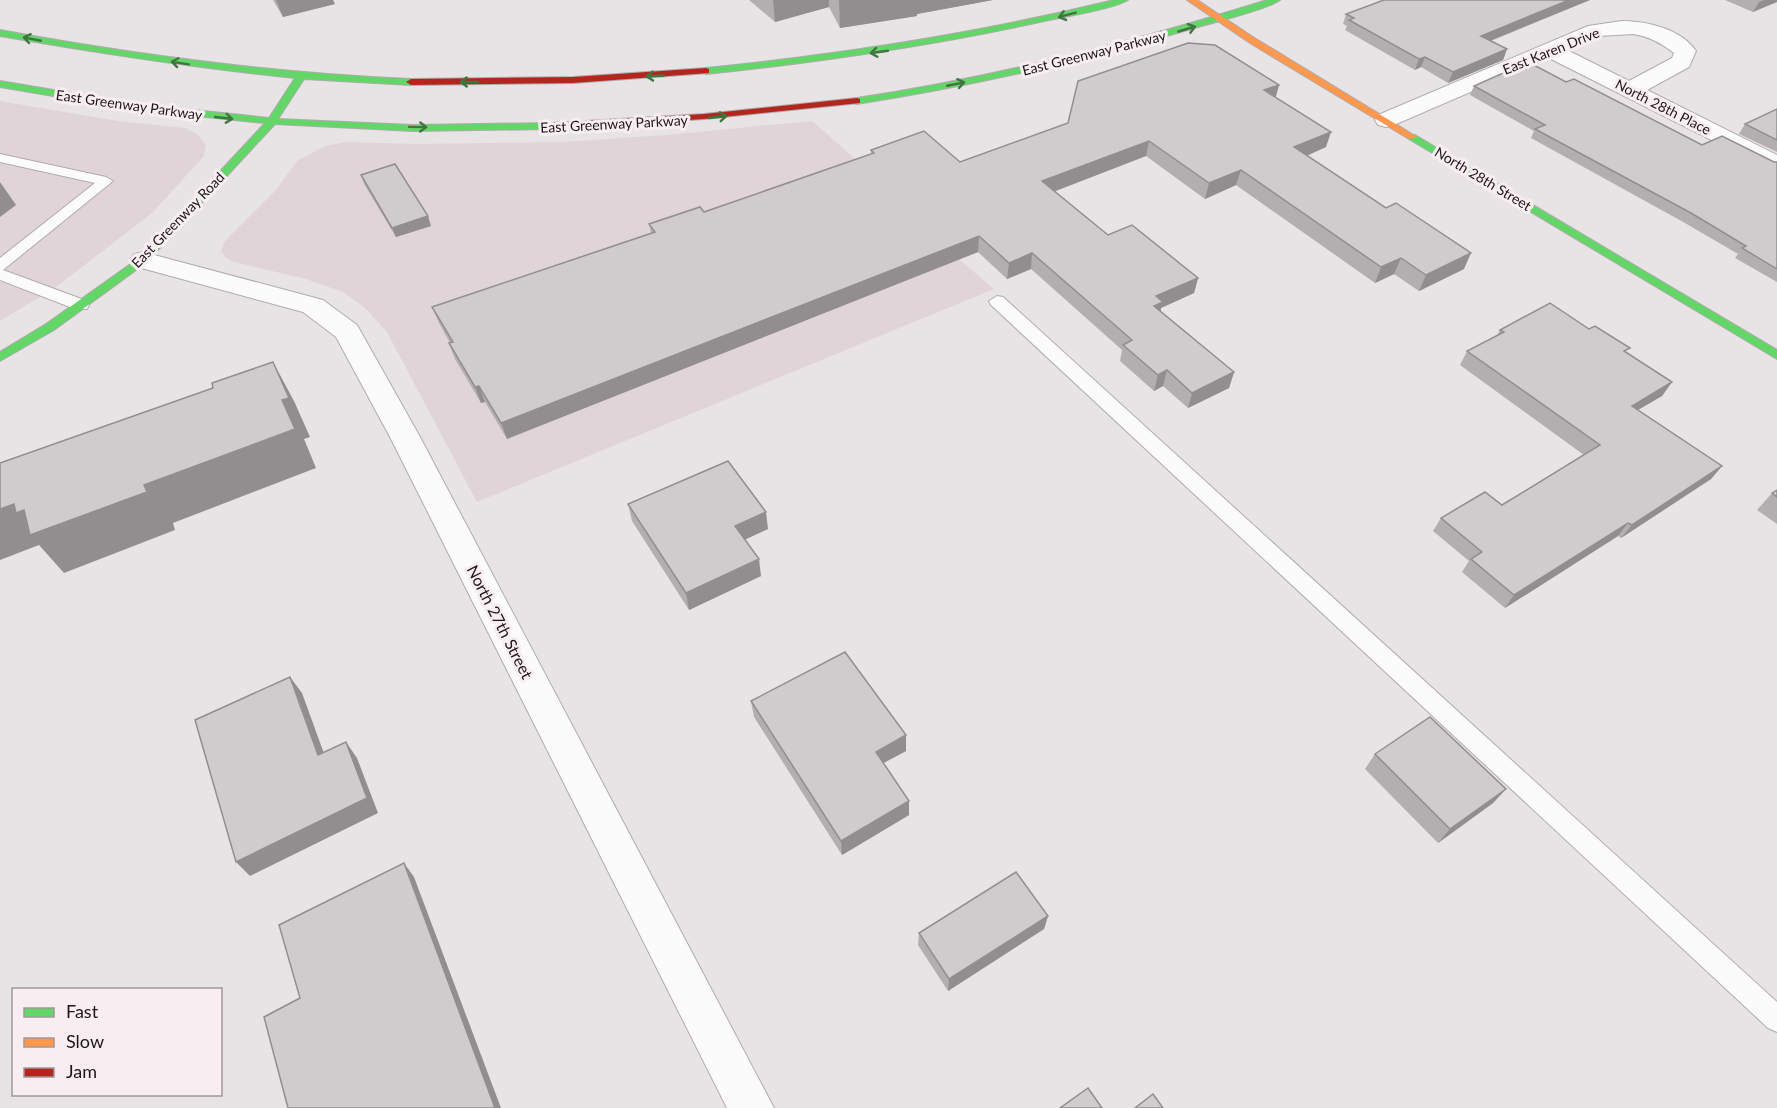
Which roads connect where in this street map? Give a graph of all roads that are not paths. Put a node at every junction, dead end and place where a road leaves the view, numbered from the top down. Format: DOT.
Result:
graph roads {
  1 [pos="1191,0"];
  2 [pos="1276,0"];
  3 [pos="1117,1"];
  4 [pos="1221,19"];
  5 [pos="0,33"];
  6 [pos="1550,50"];
  7 [pos="301,76"];
  8 [pos="0,84"];
  9 [pos="1630,90"];
  10 [pos="1386,120"];
  11 [pos="271,123"];
  12 [pos="0,158"];
  13 [pos="1777,164"];
  14 [pos="143,260"];
  15 [pos="0,266"];
  16 [pos="0,274"];
  17 [pos="997,301"];
  18 [pos="81,305"];
  19 [pos="1777,355"];
  20 [pos="0,357"];
  21 [pos="1777,1019"];
  22 [pos="751,1108"];
  1 -- 4 [label="main road, North 28th Street"];
  2 -- 4 [label="main road"];
  3 -- 7 [label="main road, one-way"];
  4 -- 10 [label="main road, North 28th Street"];
  11 -- 4 [label="main road, East Greenway Parkway, one-way"];
  7 -- 5 [label="main road, one-way"];
  6 -- 9 [label="street, North 28th Place"];
  6 -- 9 [label="street, East Karen Drive"];
  6 -- 10 [label="street, East Karen Drive"];
  7 -- 11 [label="main road, East Greenway Road"];
  8 -- 11 [label="main road, East Greenway Parkway, one-way"];
  9 -- 13 [label="street, North 28th Place"];
  10 -- 19 [label="main road, North 28th Street"];
  11 -- 14 [label="main road, East Greenway Road"];
  12 -- 15 [label="lane"];
  14 -- 18 [label="main road, East Greenway Road"];
  14 -- 22 [label="street, North 27th Street"];
  16 -- 18 [label="lane"];
  17 -- 21 [label="lane"];
  18 -- 20 [label="main road, East Greenway Road"];
}
